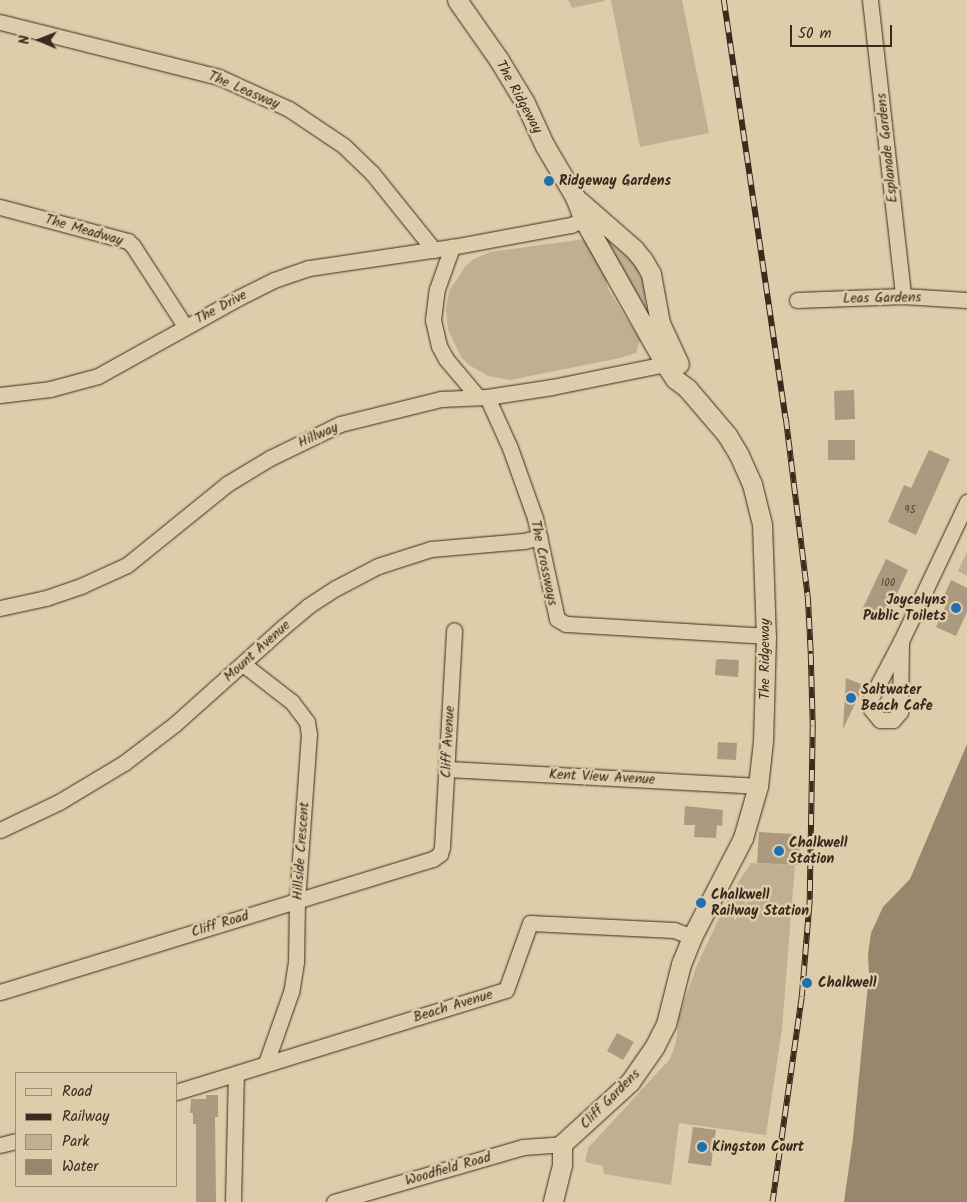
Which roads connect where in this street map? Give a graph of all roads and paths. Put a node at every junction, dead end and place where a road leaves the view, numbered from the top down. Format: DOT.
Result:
graph roads {
  1 [pos="457,0"];
  2 [pos="870,0"];
  3 [pos="0,22"];
  4 [pos="0,207"];
  5 [pos="589,217"];
  6 [pos="452,247"];
  7 [pos="434,250"];
  8 [pos="903,296"];
  9 [pos="797,300"];
  10 [pos="967,300"];
  11 [pos="185,326"];
  12 [pos="671,362"];
  13 [pos="0,395"];
  14 [pos="483,397"];
  15 [pos="967,502"];
  16 [pos="540,537"];
  17 [pos="0,608"];
  18 [pos="454,630"];
  19 [pos="766,636"];
  20 [pos="901,641"];
  21 [pos="243,664"];
  22 [pos="446,768"];
  23 [pos="758,786"];
  24 [pos="0,830"];
  25 [pos="440,854"];
  26 [pos="297,900"];
  27 [pos="692,937"];
  28 [pos="0,992"];
  29 [pos="266,1063"];
  30 [pos="236,1074"];
  31 [pos="178,1091"];
  32 [pos="15,1140"];
  33 [pos="562,1144"];
  34 [pos="0,1146"];
  35 [pos="233,1202"];
  36 [pos="334,1202"];
  37 [pos="553,1202"];
  1 -- 5 [label="street, The Ridgeway"];
  2 -- 8 [label="street, Esplanade Gardens"];
  3 -- 7 [label="street, The Leasway"];
  4 -- 11 [label="street, The Meadway"];
  5 -- 6 [label="street"];
  5 -- 12 [label="street, The Ridgeway"];
  5 -- 12 [label="street, The Ridgeway"];
  6 -- 7 [label="street, The Drive"];
  6 -- 14 [label="street"];
  7 -- 11 [label="street, The Drive"];
  8 -- 9 [label="street, Leas Gardens"];
  8 -- 10 [label="street, Leas Gardens"];
  11 -- 13 [label="street, The Drive"];
  12 -- 14 [label="street, Hillway"];
  12 -- 19 [label="street, The Ridgeway"];
  14 -- 16 [label="street, The Crossways"];
  14 -- 17 [label="street, Hillway"];
  15 -- 20 [label="street"];
  16 -- 19 [label="street, The Crossways"];
  16 -- 21 [label="street, Mount Avenue"];
  18 -- 22 [label="street, Cliff Avenue"];
  19 -- 23 [label="street, The Ridgeway"];
  21 -- 24 [label="street, Mount Avenue"];
  21 -- 26 [label="street, Hillside Crescent"];
  22 -- 23 [label="street, Kent View Avenue"];
  22 -- 25 [label="street, Cliff Avenue"];
  23 -- 27 [label="street, The Ridgeway"];
  25 -- 26 [label="street, Cliff Road"];
  26 -- 28 [label="street, Cliff Road"];
  26 -- 29 [label="street, Hillside Crescent"];
  27 -- 29 [label="street, Beach Avenue"];
  27 -- 33 [label="street, Cliff Gardens"];
  29 -- 30 [label="street, Beach Avenue"];
  30 -- 31 [label="street, Beach Avenue"];
  30 -- 35 [label="street"];
  32 -- 34 [label="street"];
  33 -- 36 [label="street, Woodfield Road"];
  33 -- 37 [label="street"];
}
